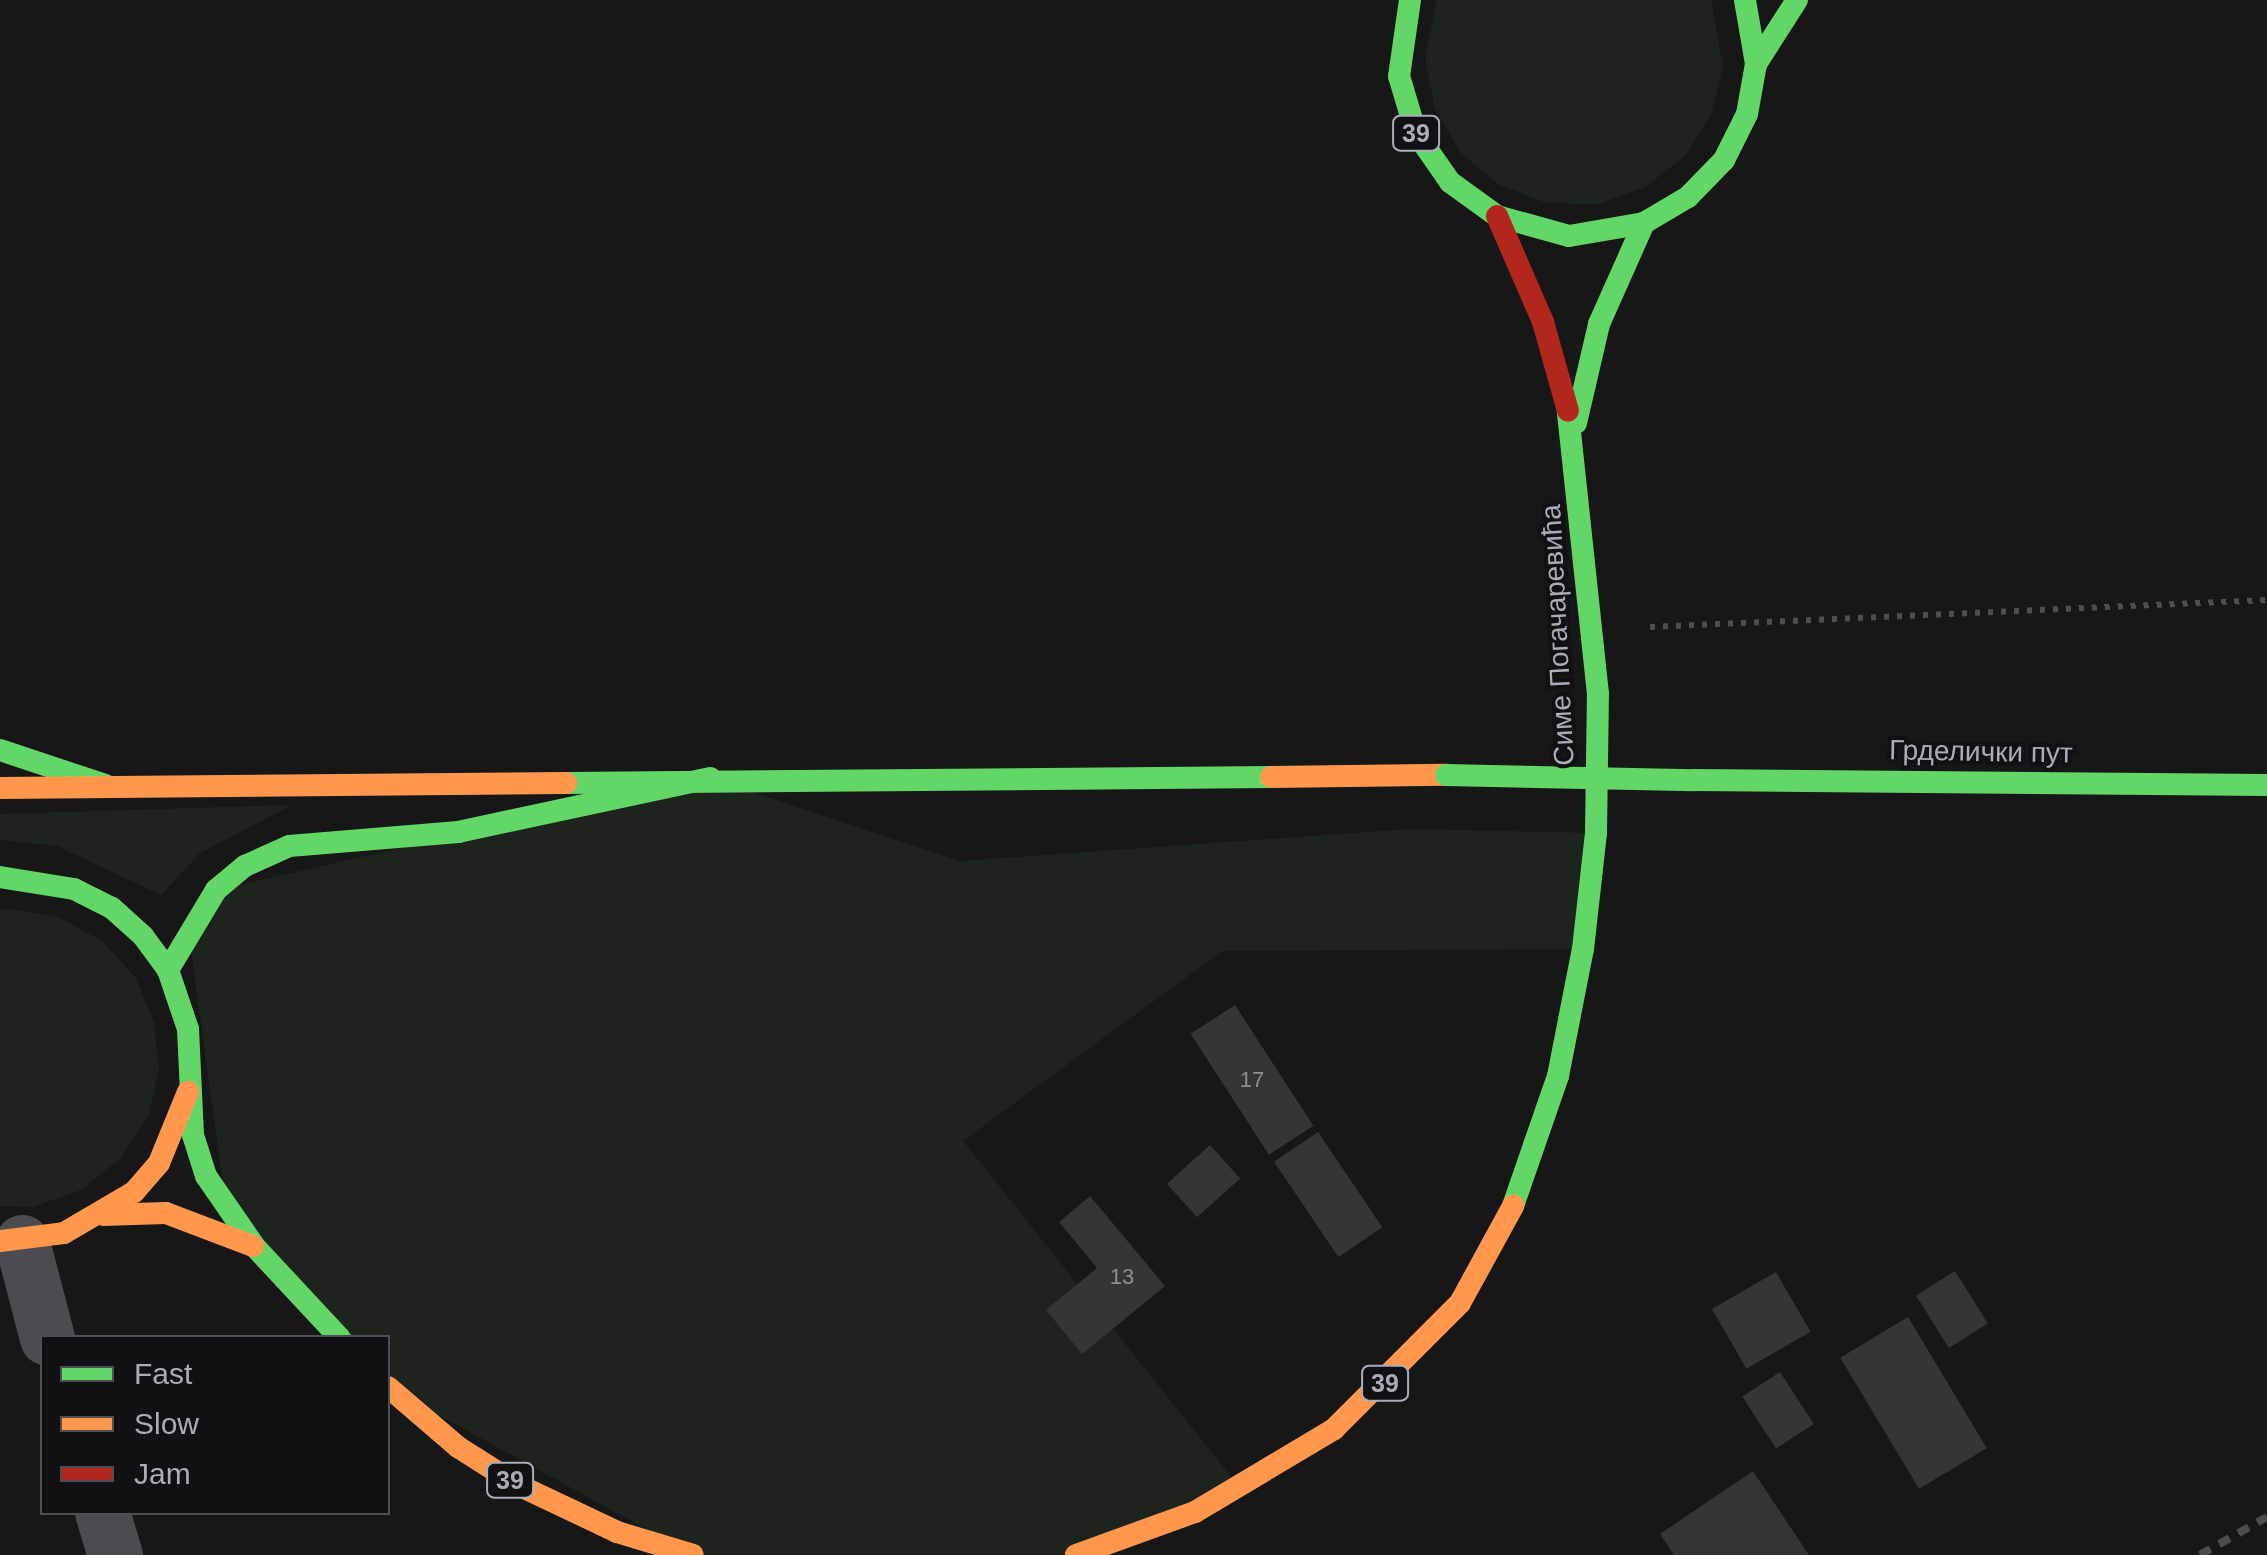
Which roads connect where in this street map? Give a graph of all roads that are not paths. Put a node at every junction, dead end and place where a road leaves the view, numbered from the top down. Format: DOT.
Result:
graph roads {
  1 [pos="1745,0"];
  2 [pos="1797,0"];
  3 [pos="1402,6"];
  4 [pos="1756,64"];
  5 [pos="1497,216"];
  6 [pos="1644,223"];
  7 [pos="1574,431"];
  8 [pos="0,750"];
  9 [pos="710,778"];
  10 [pos="106,785"];
  11 [pos="2267,785"];
  12 [pos="0,788"];
  13 [pos="0,878"];
  14 [pos="168,970"];
  15 [pos="188,1092"];
  16 [pos="103,1216"];
  17 [pos="11,1241"];
  18 [pos="254,1248"];
  19 [pos="46,1335"];
  20 [pos="337,1335"];
  21 [pos="390,1389"];
  22 [pos="103,1515"];
  23 [pos="115,1555"];
  24 [pos="693,1555"];
  25 [pos="1076,1555"];
  1 -- 4 [label="main road, 39"];
  2 -- 4 [label="main road"];
  3 -- 5 [label="main road, 39"];
  4 -- 6 [label="main road, 39"];
  5 -- 6 [label="main road, 39"];
  5 -- 7 [label="main road, 39"];
  6 -- 7 [label="main road"];
  7 -- 25 [label="main road, Симе Погачаревића / 39"];
  8 -- 10 [label="main road"];
  9 -- 10 [label="main road"];
  9 -- 11 [label="main road, Грделички пут, bridge"];
  9 -- 14 [label="main road"];
  10 -- 12 [label="main road"];
  13 -- 14 [label="main road"];
  14 -- 15 [label="main road"];
  15 -- 16 [label="main road"];
  15 -- 18 [label="main road"];
  16 -- 17 [label="main road"];
  16 -- 18 [label="main road"];
  17 -- 19 [label="street"];
  18 -- 20 [label="main road"];
  21 -- 24 [label="main road, 39"];
  22 -- 23 [label="street"];
}
